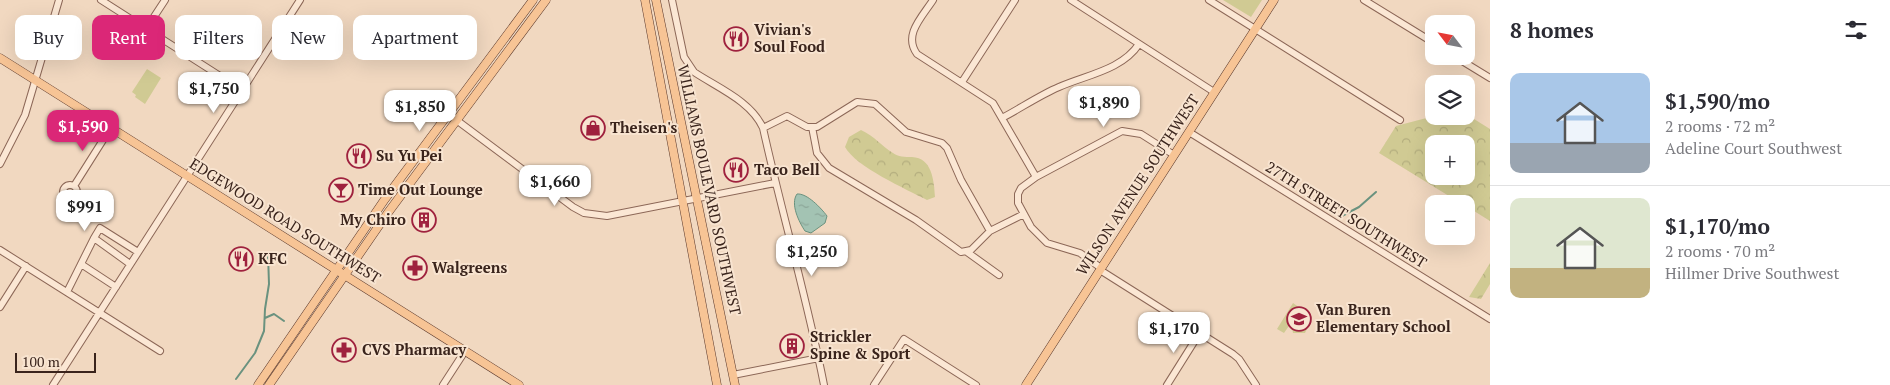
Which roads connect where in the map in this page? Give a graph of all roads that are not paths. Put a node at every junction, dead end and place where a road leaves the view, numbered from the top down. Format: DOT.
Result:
graph roads {
  1 [pos="59,0"];
  2 [pos="101,0"];
  3 [pos="165,0"];
  4 [pos="300,0"];
  5 [pos="533,0"];
  6 [pos="546,0"];
  7 [pos="645,0"];
  8 [pos="656,0"];
  9 [pos="672,0"];
  10 [pos="933,0"];
  11 [pos="1014,0"];
  12 [pos="1071,0"];
  13 [pos="1209,0"];
  14 [pos="1274,0"];
  15 [pos="1364,0"];
  16 [pos="124,15"];
  17 [pos="155,15"];
  18 [pos="1255,29"];
  19 [pos="1425,37"];
  20 [pos="165,41"];
  21 [pos="1139,44"];
  22 [pos="0,58"];
  23 [pos="1469,65"];
  24 [pos="1490,78"];
  25 [pos="35,80"];
  26 [pos="962,82"];
  27 [pos="242,90"];
  28 [pos="1214,92"];
  29 [pos="447,113"];
  30 [pos="1002,118"];
  31 [pos="456,119"];
  32 [pos="1400,120"];
  33 [pos="812,127"];
  34 [pos="110,128"];
  35 [pos="763,128"];
  36 [pos="1189,132"];
  37 [pos="1174,155"];
  38 [pos="0,164"];
  39 [pos="187,176"];
  40 [pos="1036,178"];
  41 [pos="775,183"];
  42 [pos="74,186"];
  43 [pos="696,198"];
  44 [pos="682,200"];
  45 [pos="1022,214"];
  46 [pos="990,230"];
  47 [pos="94,238"];
  48 [pos="0,250"];
  49 [pos="138,252"];
  50 [pos="966,252"];
  51 [pos="81,264"];
  52 [pos="130,264"];
  53 [pos="26,266"];
  54 [pos="336,269"];
  55 [pos="1101,269"];
  56 [pos="344,274"];
  57 [pos="999,275"];
  58 [pos="116,286"];
  59 [pos="68,292"];
  60 [pos="0,306"];
  61 [pos="99,312"];
  62 [pos="1490,319"];
  63 [pos="1199,334"];
  64 [pos="160,351"];
  65 [pos="465,351"];
  66 [pos="818,358"];
  67 [pos="733,375"];
  68 [pos="53,385"];
  69 [pos="258,385"];
  70 [pos="269,385"];
  71 [pos="443,385"];
  72 [pos="519,385"];
  73 [pos="716,385"];
  74 [pos="735,385"];
  75 [pos="824,385"];
  76 [pos="874,385"];
  77 [pos="976,385"];
  78 [pos="1026,385"];
  79 [pos="1167,385"];
  80 [pos="1256,385"];
  1 -- 25 [label="street"];
  2 -- 16 [label="street"];
  3 -- 17 [label="street"];
  4 -- 27 [label="street"];
  5 -- 29 [label="main road"];
  6 -- 31 [label="main road"];
  7 -- 44 [label="main road, WILLIAMS BOULEVARD SOUTHWEST"];
  8 -- 43 [label="main road, WILLIAMS BOULEVARD SOUTHWEST"];
  9 -- 35 [label="street"];
  10 -- 26 [label="street"];
  11 -- 26 [label="street"];
  12 -- 21 [label="street"];
  13 -- 18 [label="street"];
  14 -- 18 [label="main road, WILSON AVENUE SOUTHWEST"];
  15 -- 19 [label="street"];
  18 -- 28 [label="main road, WILSON AVENUE SOUTHWEST"];
  18 -- 32 [label="street"];
  20 -- 27 [label="street"];
  21 -- 28 [label="street"];
  21 -- 30 [label="street"];
  22 -- 25 [label="main road, EDGEWOOD ROAD SOUTHWEST"];
  23 -- 24 [label="street"];
  25 -- 34 [label="main road, EDGEWOOD ROAD SOUTHWEST"];
  25 -- 38 [label="street"];
  26 -- 30 [label="street"];
  27 -- 39 [label="street"];
  28 -- 36 [label="main road, WILSON AVENUE SOUTHWEST"];
  29 -- 31 [label="street"];
  29 -- 54 [label="main road"];
  30 -- 40 [label="street"];
  31 -- 44 [label="street"];
  31 -- 56 [label="main road"];
  33 -- 35 [label="street"];
  33 -- 46 [label="street"];
  33 -- 50 [label="street"];
  34 -- 39 [label="main road, EDGEWOOD ROAD SOUTHWEST"];
  34 -- 42 [label="street"];
  35 -- 41 [label="street"];
  36 -- 37 [label="main road, WILSON AVENUE SOUTHWEST"];
  36 -- 62 [label="street, 27TH STREET SOUTHWEST"];
  37 -- 40 [label="street"];
  37 -- 55 [label="main road, WILSON AVENUE SOUTHWEST"];
  39 -- 49 [label="street"];
  39 -- 54 [label="main road, EDGEWOOD ROAD SOUTHWEST"];
  40 -- 45 [label="street"];
  41 -- 43 [label="street"];
  41 -- 66 [label="street"];
  43 -- 44 [label="street"];
  43 -- 67 [label="main road, WILLIAMS BOULEVARD SOUTHWEST"];
  44 -- 73 [label="main road, WILLIAMS BOULEVARD SOUTHWEST"];
  45 -- 46 [label="street"];
  45 -- 55 [label="street"];
  46 -- 50 [label="street"];
  47 -- 49 [label="street"];
  47 -- 51 [label="street"];
  47 -- 52 [label="street"];
  48 -- 53 [label="street"];
  49 -- 52 [label="street"];
  50 -- 57 [label="street"];
  51 -- 58 [label="street"];
  51 -- 59 [label="street"];
  52 -- 58 [label="street"];
  53 -- 59 [label="street"];
  53 -- 60 [label="street"];
  54 -- 56 [label="main road, EDGEWOOD ROAD SOUTHWEST"];
  54 -- 69 [label="main road"];
  55 -- 63 [label="street"];
  55 -- 78 [label="main road, WILSON AVENUE SOUTHWEST"];
  56 -- 65 [label="main road, EDGEWOOD ROAD SOUTHWEST"];
  56 -- 70 [label="main road"];
  58 -- 61 [label="street"];
  59 -- 61 [label="street"];
  61 -- 64 [label="street"];
  61 -- 68 [label="street"];
  63 -- 79 [label="street"];
  63 -- 80 [label="street"];
  65 -- 71 [label="street"];
  65 -- 72 [label="main road, EDGEWOOD ROAD SOUTHWEST"];
  66 -- 67 [label="street"];
  66 -- 75 [label="street"];
  67 -- 74 [label="main road, WILLIAMS BOULEVARD SOUTHWEST"];
  76 -- 77 [label="street"];
}
